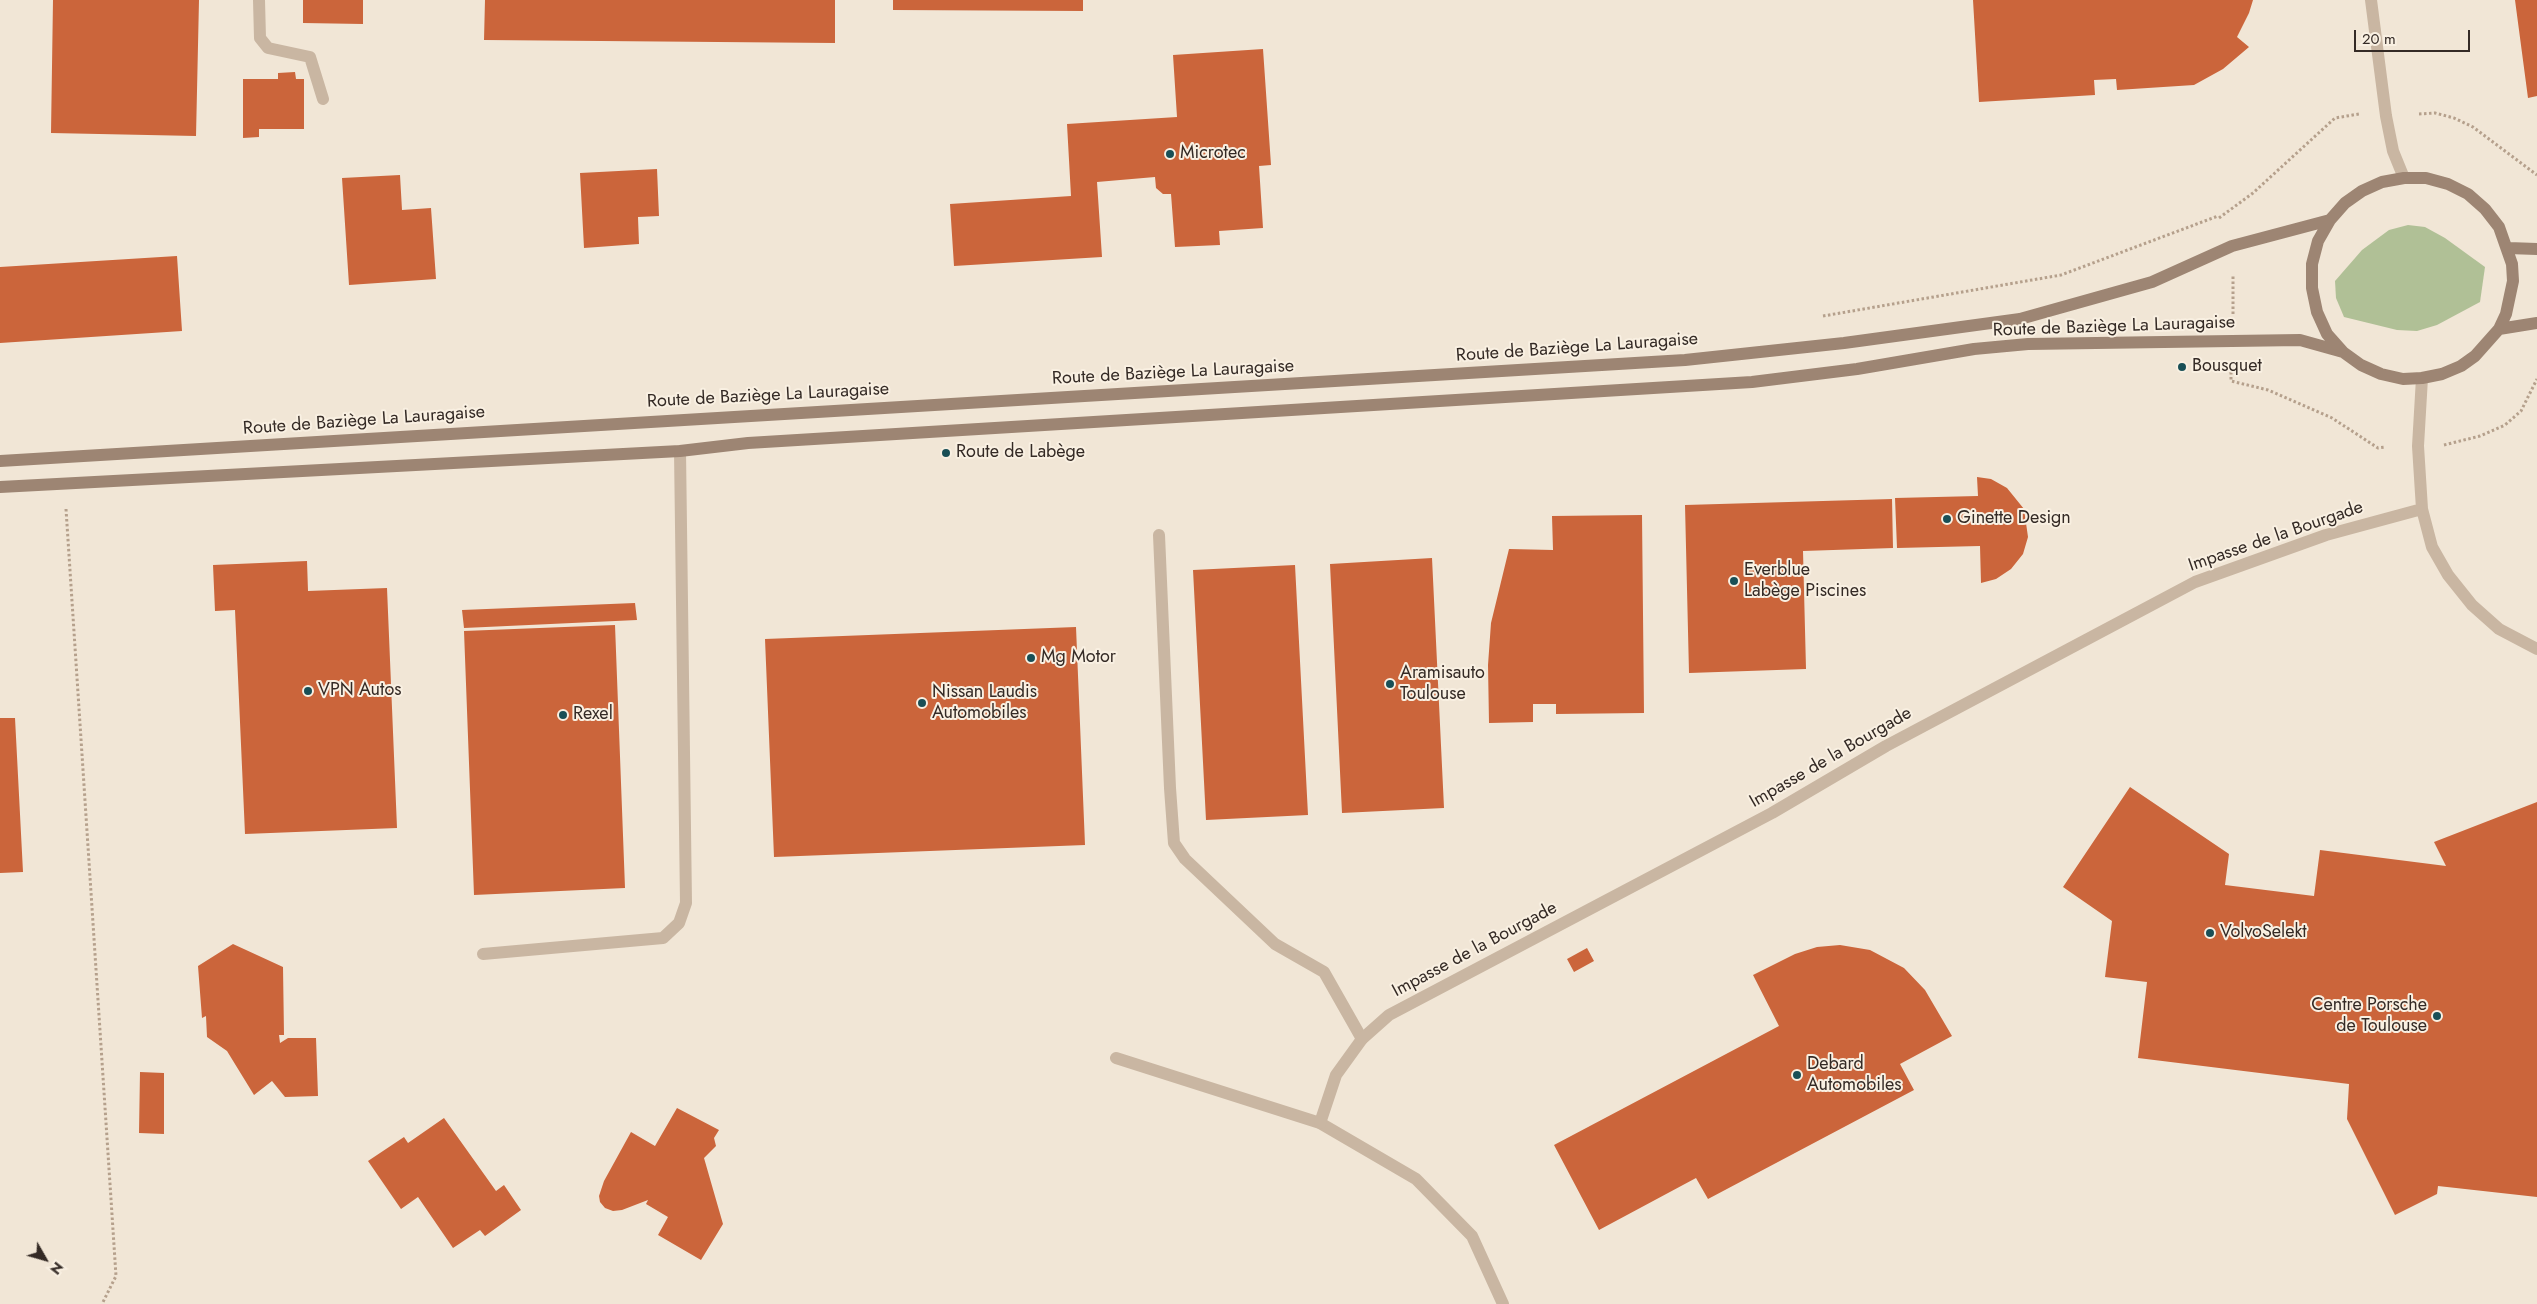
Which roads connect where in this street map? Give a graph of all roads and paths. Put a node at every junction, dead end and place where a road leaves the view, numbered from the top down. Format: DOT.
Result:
graph roads {
  1 [pos="259,0"];
  2 [pos="2371,0"];
  3 [pos="323,99"];
  4 [pos="2362,114"];
  5 [pos="2419,114"];
  6 [pos="2537,175"];
  7 [pos="2404,178"];
  8 [pos="2218,216"];
  9 [pos="2330,220"];
  10 [pos="2221,222"];
  11 [pos="2508,248"];
  12 [pos="2537,249"];
  13 [pos="2232,266"];
  14 [pos="2233,314"];
  15 [pos="1821,316"];
  16 [pos="2537,323"];
  17 [pos="2499,329"];
  18 [pos="2343,352"];
  19 [pos="2231,365"];
  20 [pos="2422,378"];
  21 [pos="2537,379"];
  22 [pos="2444,445"];
  23 [pos="2386,447"];
  24 [pos="680,452"];
  25 [pos="0,461"];
  26 [pos="65,483"];
  27 [pos="0,487"];
  28 [pos="2422,509"];
  29 [pos="1158,535"];
  30 [pos="2537,649"];
  31 [pos="483,954"];
  32 [pos="1362,1039"];
  33 [pos="1116,1058"];
  34 [pos="1320,1123"];
  35 [pos="1502,1303"];
  36 [pos="102,1304"];
  1 -- 3 [label="street"];
  2 -- 7 [label="street"];
  4 -- 8 [label="path"];
  5 -- 6 [label="path"];
  7 -- 9 [label="main road"];
  7 -- 11 [label="main road"];
  8 -- 10 [label="path"];
  8 -- 15 [label="path"];
  9 -- 18 [label="main road"];
  9 -- 25 [label="main road, Route de Baziège La Lauragaise"];
  11 -- 12 [label="main road"];
  11 -- 17 [label="main road"];
  13 -- 14 [label="path"];
  16 -- 17 [label="main road"];
  17 -- 20 [label="main road"];
  18 -- 20 [label="main road"];
  18 -- 24 [label="main road, Route de Baziège La Lauragaise"];
  19 -- 23 [label="path"];
  20 -- 28 [label="street"];
  21 -- 22 [label="path"];
  24 -- 26 [label="main road, Route de Baziège La Lauragaise"];
  24 -- 31 [label="street"];
  26 -- 27 [label="main road, Route de Baziège La Lauragaise"];
  26 -- 36 [label="path"];
  28 -- 30 [label="street"];
  28 -- 32 [label="street, Impasse de la Bourgade"];
  29 -- 32 [label="street"];
  32 -- 34 [label="street, Impasse de la Bourgade"];
  33 -- 34 [label="street"];
  34 -- 35 [label="street"];
}
